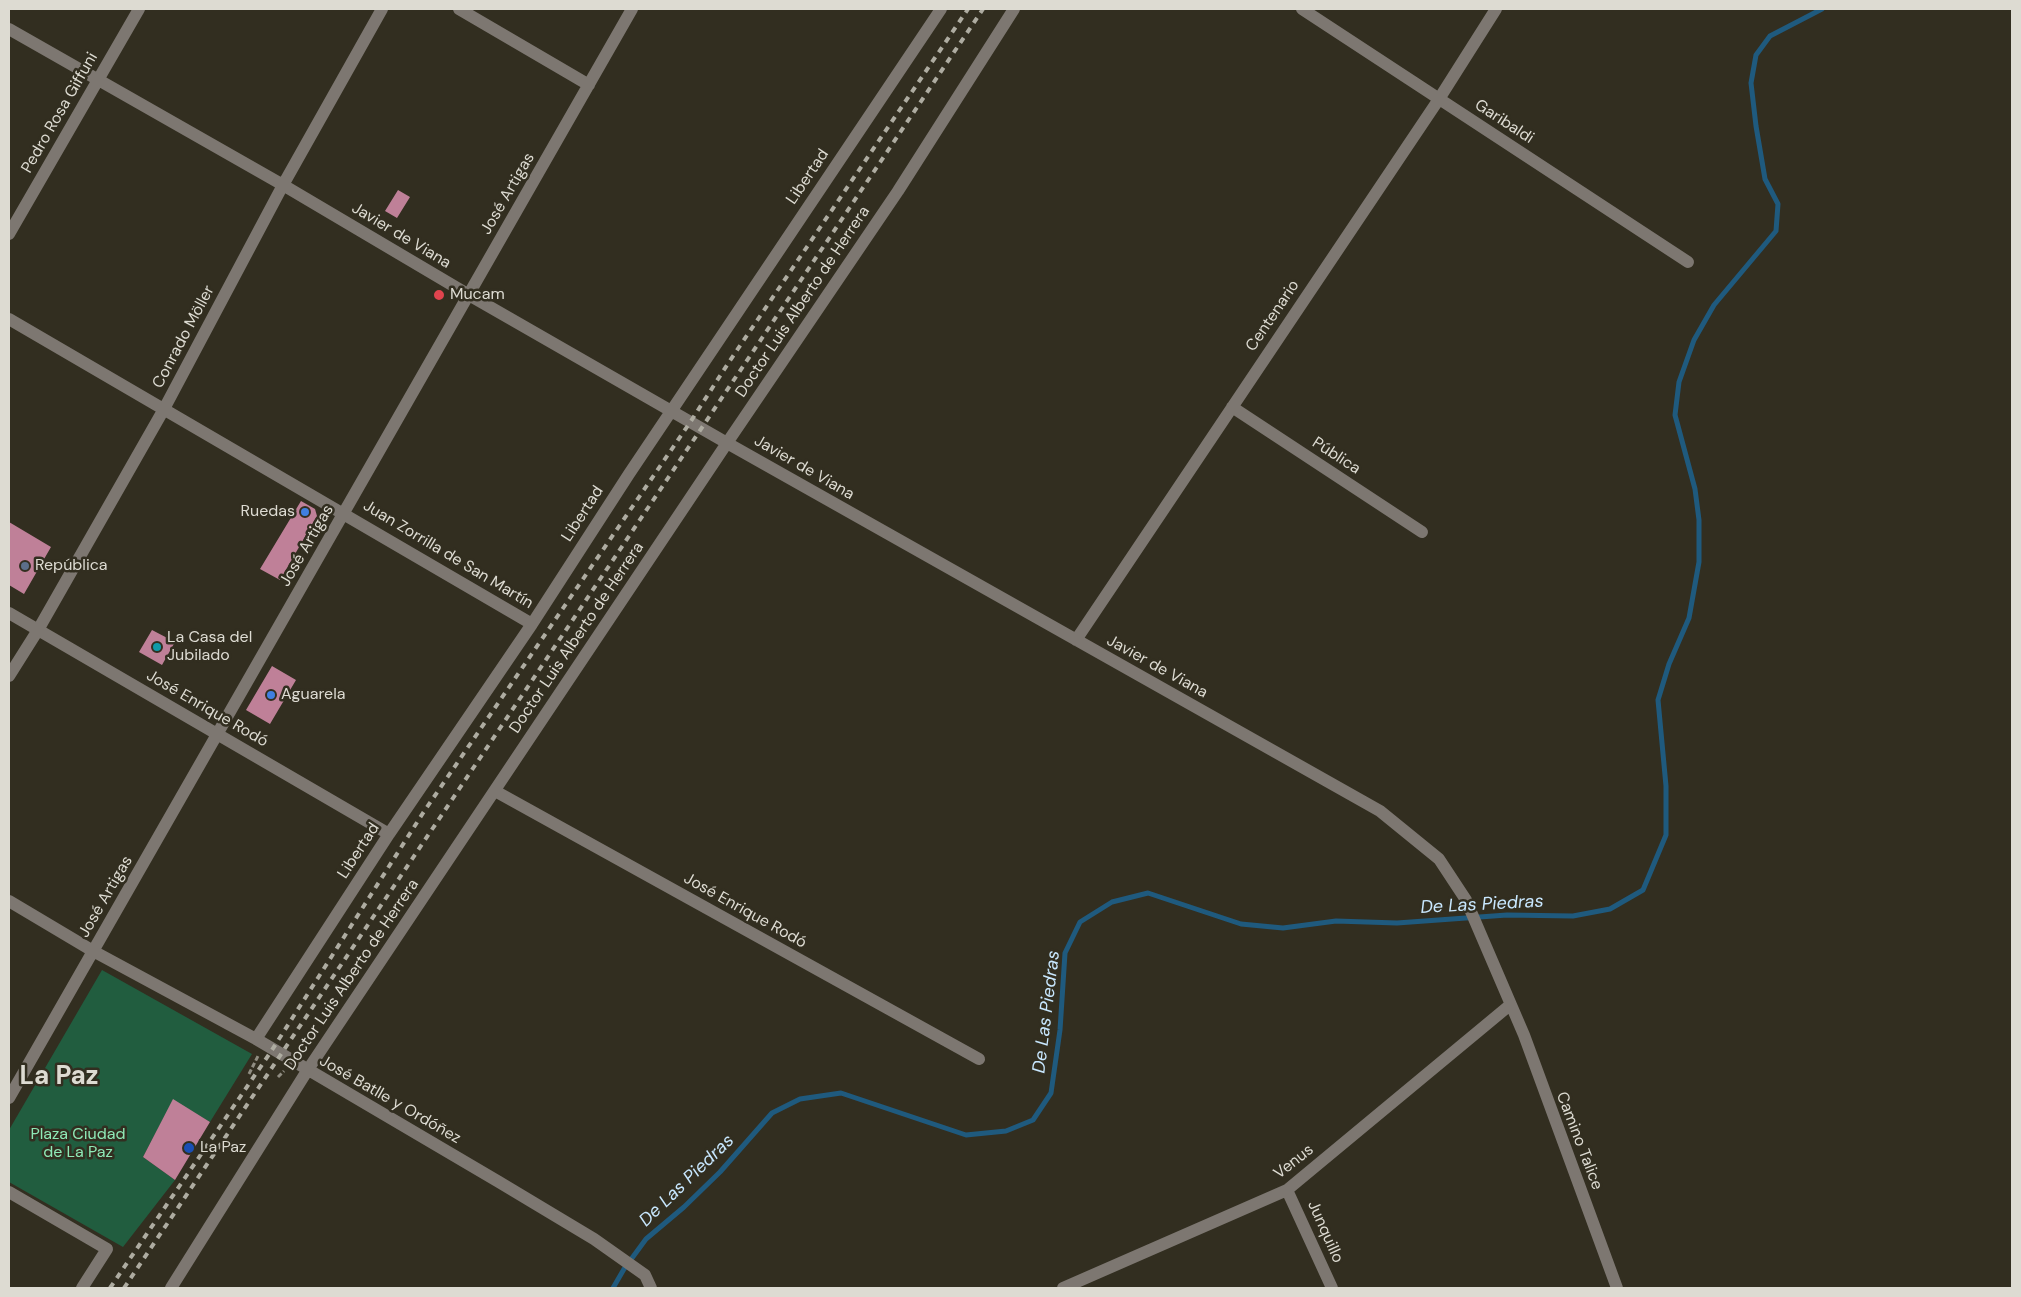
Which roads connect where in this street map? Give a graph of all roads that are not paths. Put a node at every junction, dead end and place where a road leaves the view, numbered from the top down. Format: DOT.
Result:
graph roads {
  1 [pos="139,9"];
  2 [pos="382,9"];
  3 [pos="459,9"];
  4 [pos="632,9"];
  5 [pos="941,9"];
  6 [pos="1014,9"];
  7 [pos="1302,9"];
  8 [pos="1496,9"];
  9 [pos="9,29"];
  10 [pos="98,80"];
  11 [pos="589,85"];
  12 [pos="1439,99"];
  13 [pos="283,185"];
  14 [pos="9,234"];
  15 [pos="1688,262"];
  16 [pos="469,295"];
  17 [pos="9,319"];
  18 [pos="1232,407"];
  19 [pos="164,409"];
  20 [pos="672,409"];
  21 [pos="727,443"];
  22 [pos="345,513"];
  23 [pos="1422,532"];
  24 [pos="9,613"];
  25 [pos="532,624"];
  26 [pos="38,630"];
  27 [pos="1076,640"];
  28 [pos="9,676"];
  29 [pos="218,734"];
  30 [pos="495,791"];
  31 [pos="389,834"];
  32 [pos="9,901"];
  33 [pos="93,950"];
  34 [pos="1510,1005"];
  35 [pos="260,1042"];
  36 [pos="979,1059"];
  37 [pos="307,1071"];
  38 [pos="9,1098"];
  39 [pos="1288,1190"];
  40 [pos="9,1192"];
  41 [pos="82,1288"];
  42 [pos="173,1288"];
  43 [pos="652,1288"];
  44 [pos="1063,1288"];
  45 [pos="1332,1288"];
  46 [pos="1617,1288"];
  1 -- 10 [label="street, Pedro Rosa Giffuni"];
  2 -- 13 [label="street, Conrado Möller"];
  3 -- 11 [label="street"];
  4 -- 11 [label="street, José Artigas"];
  5 -- 20 [label="street, Libertad"];
  6 -- 21 [label="street, Doctor Luis Alberto de Herrera"];
  7 -- 12 [label="street, Garibaldi"];
  8 -- 12 [label="street, Centenario"];
  9 -- 10 [label="street, Javier de Viana"];
  10 -- 13 [label="street, Javier de Viana"];
  10 -- 14 [label="street, Pedro Rosa Giffuni"];
  11 -- 16 [label="street, José Artigas"];
  12 -- 15 [label="street, Garibaldi"];
  12 -- 18 [label="street, Centenario"];
  13 -- 16 [label="street, Javier de Viana"];
  13 -- 19 [label="street, Conrado Möller"];
  16 -- 20 [label="street, Javier de Viana"];
  16 -- 22 [label="street, José Artigas"];
  17 -- 19 [label="street, Juan Zorrilla de San Martín"];
  18 -- 23 [label="street, Pública"];
  18 -- 27 [label="street, Centenario"];
  19 -- 22 [label="street, Juan Zorrilla de San Martín"];
  19 -- 26 [label="street, Conrado Möller"];
  20 -- 21 [label="street, Javier de Viana"];
  20 -- 25 [label="street, Libertad"];
  21 -- 27 [label="street, Javier de Viana"];
  21 -- 30 [label="street, Doctor Luis Alberto de Herrera"];
  22 -- 25 [label="street, Juan Zorrilla de San Martín"];
  22 -- 29 [label="street, José Artigas"];
  24 -- 26 [label="street, José Enrique Rodó"];
  25 -- 31 [label="street, Libertad"];
  26 -- 28 [label="street, Conrado Möller"];
  26 -- 29 [label="street, José Enrique Rodó"];
  27 -- 34 [label="street, Javier de Viana"];
  29 -- 31 [label="street, José Enrique Rodó"];
  29 -- 33 [label="street, José Artigas"];
  30 -- 36 [label="street, José Enrique Rodó"];
  30 -- 37 [label="street, Doctor Luis Alberto de Herrera"];
  31 -- 35 [label="street, Libertad"];
  32 -- 33 [label="street, José Batlle y Ordóñez"];
  33 -- 35 [label="street, José Batlle y Ordóñez"];
  33 -- 38 [label="street, José Artigas"];
  34 -- 39 [label="street, Venus"];
  34 -- 46 [label="street, Camino Talice"];
  35 -- 37 [label="street, José Batlle y Ordóñez"];
  37 -- 42 [label="street, Doctor Luis Alberto de Herrera"];
  37 -- 43 [label="street, José Batlle y Ordóñez"];
  39 -- 44 [label="street, Venus"];
  39 -- 45 [label="street, Junquillo"];
  40 -- 41 [label="street"];
}
